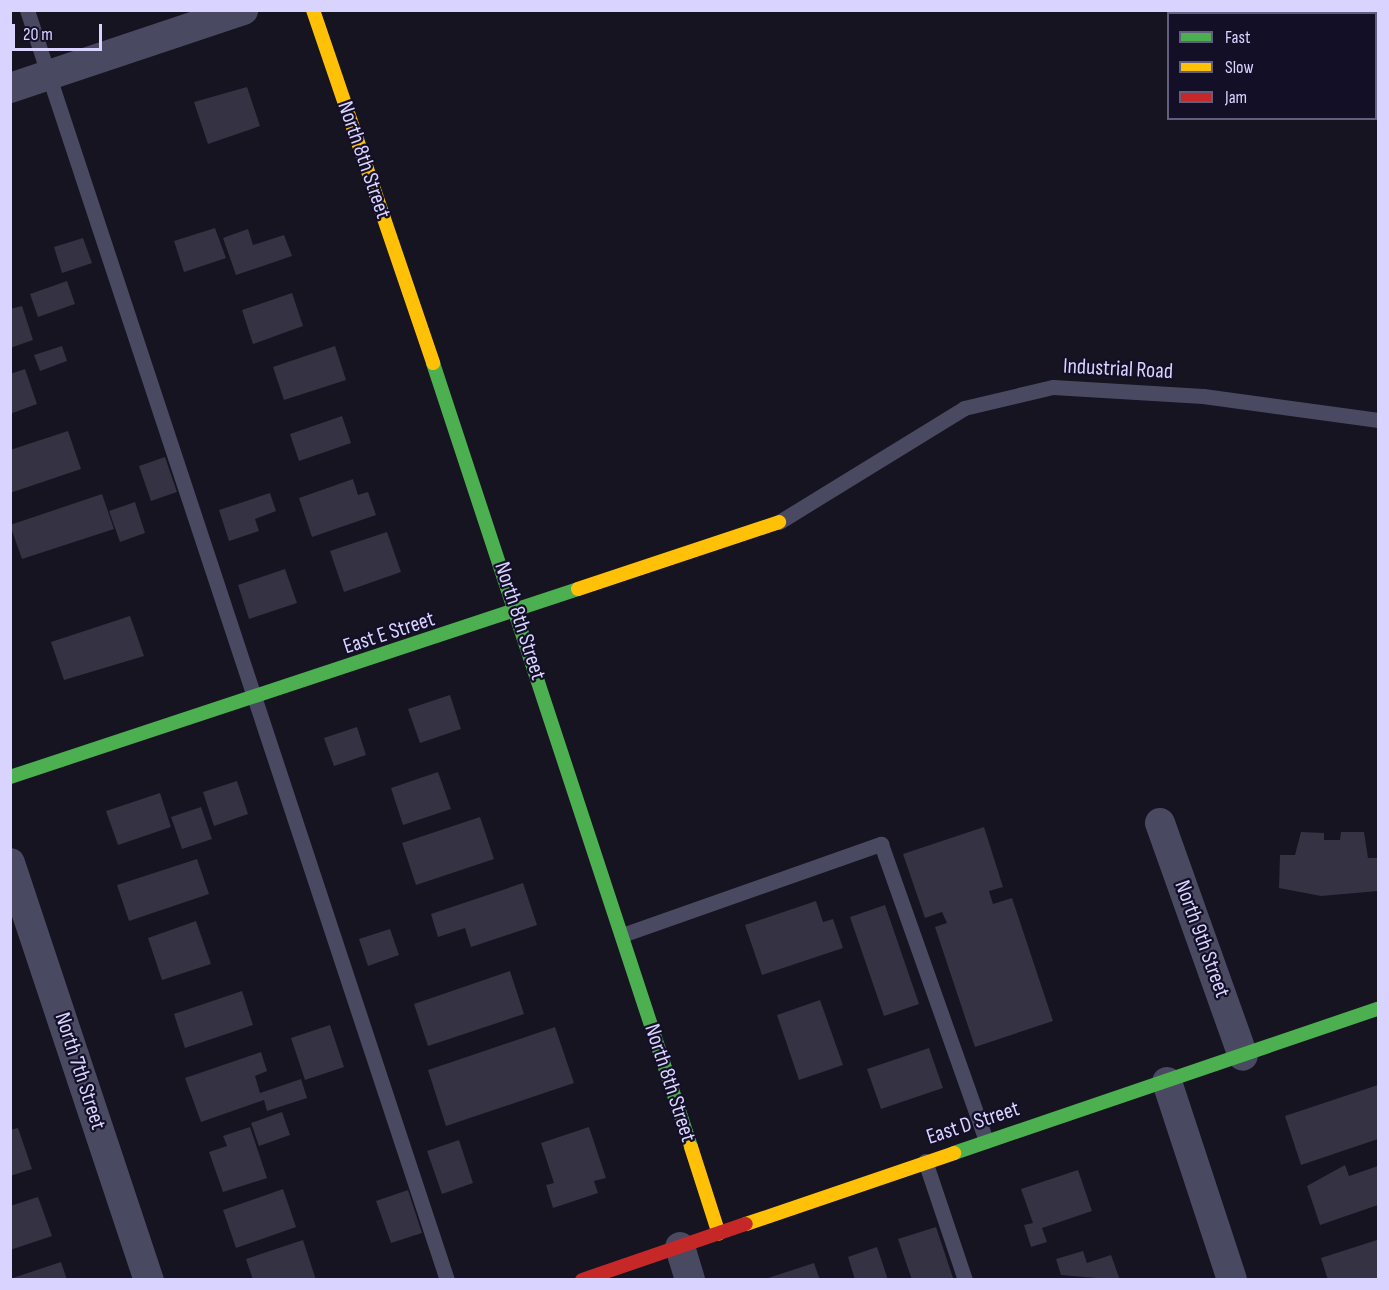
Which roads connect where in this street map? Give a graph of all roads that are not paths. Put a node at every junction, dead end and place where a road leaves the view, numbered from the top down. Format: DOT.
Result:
graph roads {
  1 [pos="27,10"];
  2 [pos="243,10"];
  3 [pos="313,10"];
  4 [pos="48,75"];
  5 [pos="10,88"];
  6 [pos="1378,420"];
  7 [pos="779,522"];
  8 [pos="517,612"];
  9 [pos="253,700"];
  10 [pos="10,777"];
  11 [pos="1160,823"];
  12 [pos="10,863"];
  13 [pos="622,934"];
  14 [pos="1378,1009"];
  15 [pos="1243,1056"];
  16 [pos="1167,1082"];
  17 [pos="986,1141"];
  18 [pos="925,1161"];
  19 [pos="718,1234"];
  20 [pos="680,1247"];
  21 [pos="149,1280"];
  22 [pos="447,1280"];
  23 [pos="582,1280"];
  24 [pos="690,1280"];
  25 [pos="965,1280"];
  26 [pos="1232,1280"];
  1 -- 4 [label="lane"];
  2 -- 4 [label="street"];
  3 -- 8 [label="street, North 8th Street"];
  4 -- 5 [label="street"];
  4 -- 9 [label="lane"];
  6 -- 7 [label="lane, Industrial Road"];
  7 -- 8 [label="street, East E Street"];
  8 -- 9 [label="street, East E Street"];
  8 -- 13 [label="street, North 8th Street"];
  9 -- 10 [label="street, East E Street"];
  9 -- 22 [label="lane"];
  11 -- 15 [label="street, North 9th Street"];
  12 -- 21 [label="street, North 7th Street"];
  13 -- 17 [label="lane"];
  13 -- 19 [label="street, North 8th Street"];
  14 -- 15 [label="street, East D Street"];
  15 -- 16 [label="street, East D Street"];
  16 -- 17 [label="street, East D Street"];
  16 -- 26 [label="street"];
  17 -- 18 [label="street, East D Street"];
  18 -- 19 [label="street, East D Street"];
  18 -- 25 [label="lane"];
  19 -- 20 [label="street, East D Street"];
  20 -- 23 [label="street, East D Street"];
  20 -- 24 [label="street"];
}
